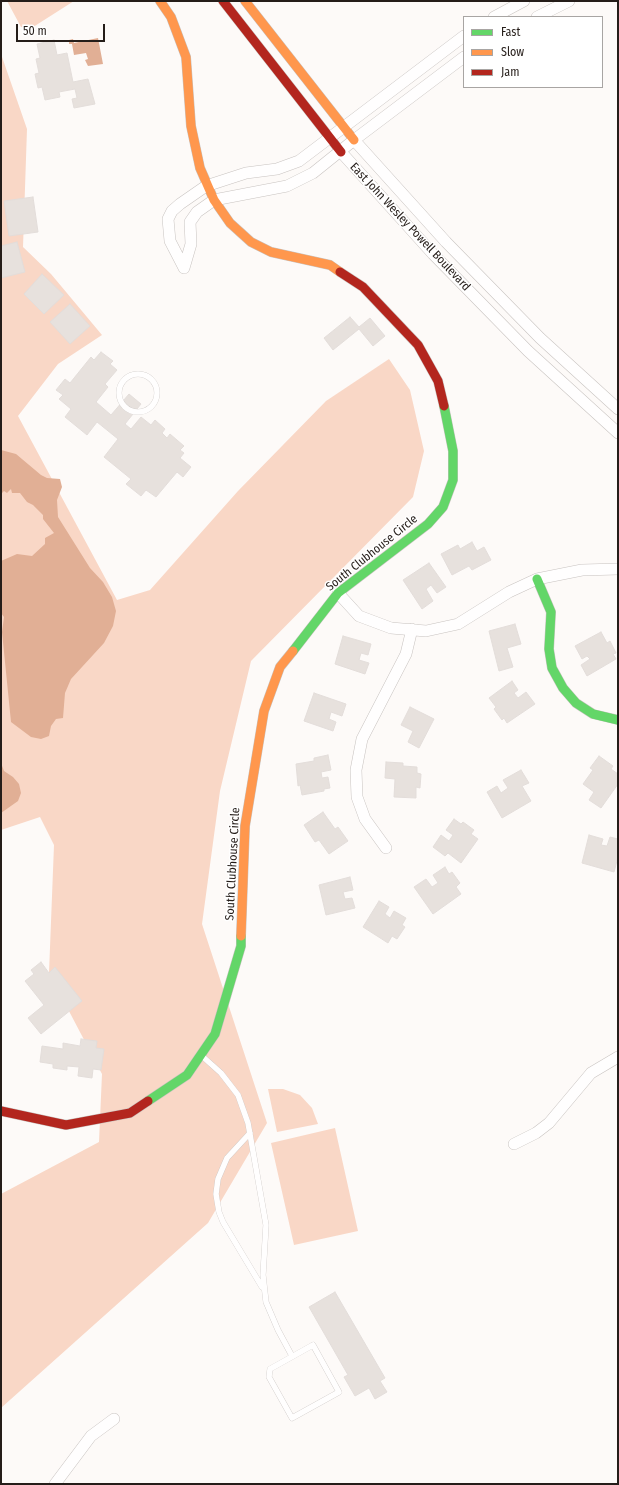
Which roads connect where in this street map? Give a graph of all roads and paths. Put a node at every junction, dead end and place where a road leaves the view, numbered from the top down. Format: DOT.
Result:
graph roads {
  1 [pos="160,1"];
  2 [pos="223,1"];
  3 [pos="246,1"];
  4 [pos="524,1"];
  5 [pos="568,1"];
  6 [pos="496,16"];
  7 [pos="539,16"];
  8 [pos="463,37"];
  9 [pos="463,58"];
  10 [pos="342,127"];
  11 [pos="329,138"];
  12 [pos="354,140"];
  13 [pos="340,152"];
  14 [pos="206,186"];
  15 [pos="214,200"];
  16 [pos="157,390"];
  17 [pos="618,409"];
  18 [pos="618,433"];
  19 [pos="618,568"];
  20 [pos="537,579"];
  21 [pos="338,593"];
  22 [pos="412,630"];
  23 [pos="618,720"];
  24 [pos="386,848"];
  25 [pos="201,1055"];
  26 [pos="618,1057"];
  27 [pos="1,1111"];
  28 [pos="250,1132"];
  29 [pos="514,1144"];
  30 [pos="264,1289"];
  31 [pos="292,1356"];
  32 [pos="114,1419"];
  33 [pos="55,1484"];
  1 -- 14 [label="street, South Clubhouse Circle"];
  2 -- 11 [label="street, East John Wesley Powell Boulevard"];
  3 -- 10 [label="street, East John Wesley Powell Boulevard"];
  4 -- 6 [label="street"];
  5 -- 7 [label="street"];
  8 -- 10 [label="street"];
  9 -- 12 [label="street"];
  10 -- 11 [label="street"];
  10 -- 12 [label="street, East John Wesley Powell Boulevard"];
  11 -- 13 [label="street, East John Wesley Powell Boulevard"];
  11 -- 14 [label="street"];
  12 -- 13 [label="street"];
  12 -- 17 [label="street, East John Wesley Powell Boulevard"];
  13 -- 15 [label="street"];
  13 -- 18 [label="street, East John Wesley Powell Boulevard"];
  14 -- 15 [label="street, South Clubhouse Circle"];
  14 -- 15 [label="street"];
  15 -- 21 [label="street, South Clubhouse Circle"];
  16 -- 16 [label="lane"];
  19 -- 20 [label="street"];
  20 -- 22 [label="street"];
  20 -- 23 [label="street"];
  21 -- 22 [label="street"];
  21 -- 25 [label="street, South Clubhouse Circle"];
  22 -- 24 [label="street"];
  25 -- 27 [label="street, South Clubhouse Circle"];
  25 -- 28 [label="lane"];
  26 -- 29 [label="street"];
  28 -- 30 [label="lane"];
  28 -- 30 [label="lane"];
  30 -- 31 [label="lane"];
  31 -- 31 [label="lane"];
  32 -- 33 [label="street"];
}
